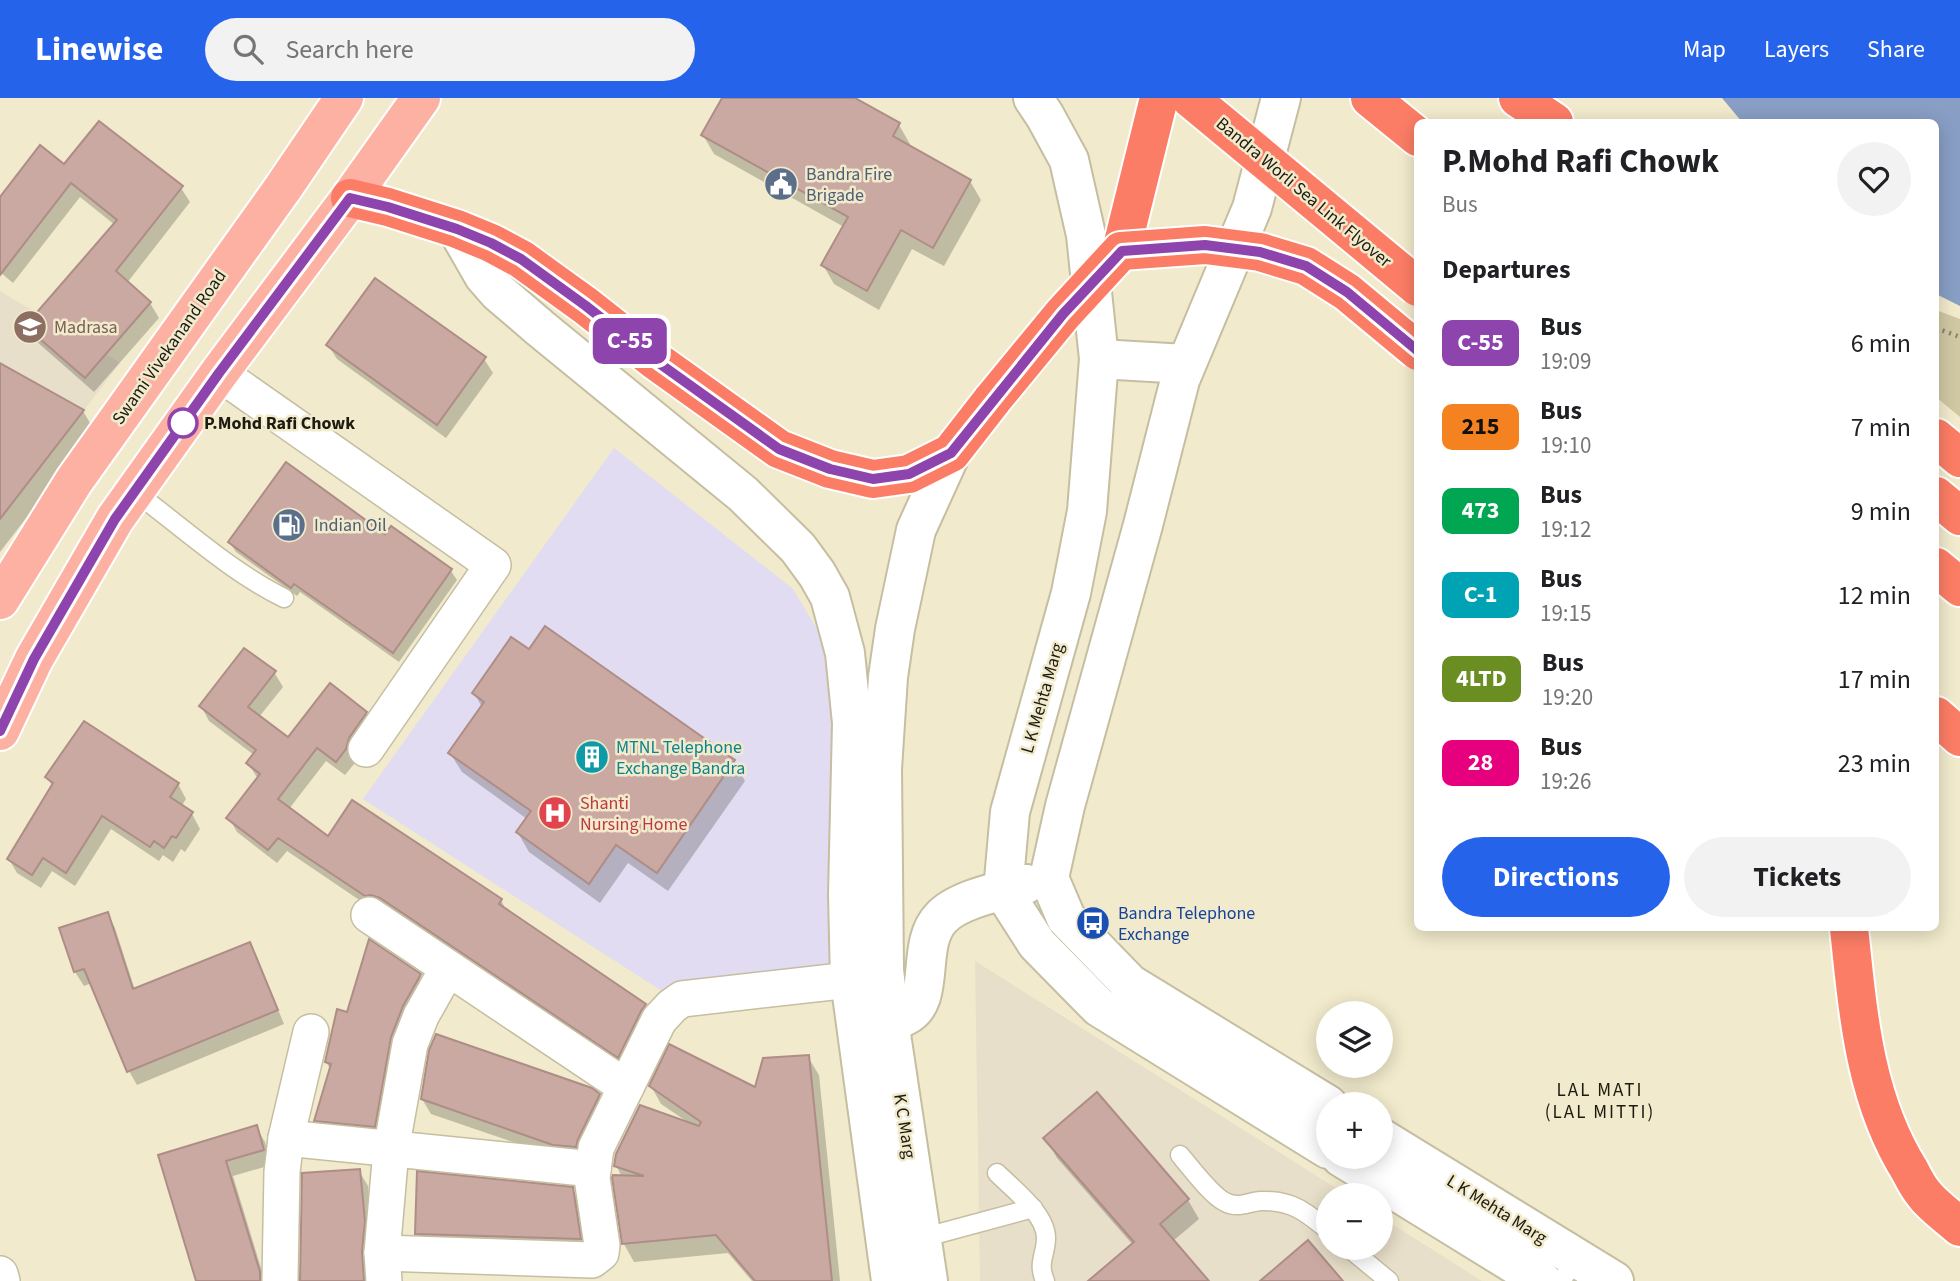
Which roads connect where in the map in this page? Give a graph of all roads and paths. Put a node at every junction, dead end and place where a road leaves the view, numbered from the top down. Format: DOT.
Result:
graph roads {
  1 [pos="344,98"];
  2 [pos="421,98"];
  3 [pos="1033,98"];
  4 [pos="1159,98"];
  5 [pos="1191,98"];
  6 [pos="1282,98"];
  7 [pos="1518,98"];
  8 [pos="1550,119"];
  9 [pos="350,198"];
  10 [pos="457,229"];
  11 [pos="1122,251"];
  12 [pos="1414,284"];
  13 [pos="1939,328"];
  14 [pos="1960,337"];
  15 [pos="1414,348"];
  16 [pos="1099,359"];
  17 [pos="1186,364"];
  18 [pos="219,373"];
  19 [pos="1939,440"];
  20 [pos="951,453"];
  21 [pos="1960,458"];
  22 [pos="135,492"];
  23 [pos="1939,498"];
  24 [pos="1087,511"];
  25 [pos="1960,516"];
  26 [pos="1143,525"];
  27 [pos="1939,570"];
  28 [pos="1960,587"];
  29 [pos="284,598"];
  30 [pos="0,600"];
  31 [pos="1939,719"];
  32 [pos="0,731"];
  33 [pos="1960,737"];
  34 [pos="366,749"];
  35 [pos="1049,878"];
  36 [pos="1003,891"];
  37 [pos="369,915"];
  38 [pos="1849,931"];
  39 [pos="448,968"];
  40 [pos="867,975"];
  41 [pos="873,1025"];
  42 [pos="311,1032"];
  43 [pos="626,1087"];
  44 [pos="1316,1098"];
  45 [pos="286,1138"];
  46 [pos="1316,1142"];
  47 [pos="1393,1146"];
  48 [pos="391,1150"];
  49 [pos="1180,1155"];
  50 [pos="593,1169"];
  51 [pos="1360,1169"];
  52 [pos="997,1173"];
  53 [pos="1033,1208"];
  54 [pos="1316,1220"];
  55 [pos="1960,1227"];
  56 [pos="922,1238"];
  57 [pos="1364,1260"];
  58 [pos="384,1267"];
  59 [pos="1569,1270"];
  60 [pos="0,1274"];
  61 [pos="280,1279"];
  62 [pos="2,1281"];
  63 [pos="891,1281"];
  64 [pos="928,1281"];
  65 [pos="1045,1281"];
  66 [pos="1389,1281"];
  67 [pos="1542,1281"];
  68 [pos="1614,1281"];
  1 -- 30 [label="main road, Swami Vivekanand Road"];
  2 -- 9 [label="main road"];
  3 -- 16 [label="main road, L K Mehta Marg"];
  4 -- 11 [label="highway"];
  5 -- 12 [label="highway, Bandra Worli Sea Link Flyover, bridge"];
  6 -- 17 [label="main road"];
  7 -- 8 [label="highway"];
  9 -- 10 [label="highway"];
  9 -- 18 [label="main road"];
  10 -- 20 [label="highway"];
  10 -- 40 [label="main road"];
  11 -- 15 [label="highway, bridge"];
  11 -- 20 [label="highway, bridge"];
  13 -- 14 [label="path"];
  16 -- 17 [label="main road"];
  16 -- 24 [label="main road, L K Mehta Marg"];
  17 -- 26 [label="main road"];
  18 -- 22 [label="main road"];
  18 -- 34 [label="street"];
  19 -- 21 [label="highway"];
  20 -- 40 [label="main road"];
  22 -- 29 [label="lane"];
  22 -- 32 [label="main road"];
  23 -- 25 [label="highway"];
  24 -- 26 [label="main road"];
  24 -- 36 [label="main road, L K Mehta Marg"];
  26 -- 35 [label="main road"];
  27 -- 28 [label="highway"];
  31 -- 33 [label="highway"];
  35 -- 36 [label="main road"];
  35 -- 44 [label="main road"];
  36 -- 41 [label="main road"];
  36 -- 46 [label="main road"];
  37 -- 39 [label="street"];
  38 -- 55 [label="highway"];
  39 -- 43 [label="street"];
  39 -- 48 [label="street"];
  40 -- 41 [label="main road"];
  40 -- 43 [label="street"];
  41 -- 56 [label="main road, K C Marg"];
  41 -- 63 [label="main road, K C Marg"];
  42 -- 45 [label="street"];
  43 -- 50 [label="street"];
  45 -- 48 [label="street"];
  45 -- 61 [label="street"];
  47 -- 59 [label="main road, L K Mehta Marg"];
  48 -- 50 [label="street"];
  48 -- 58 [label="street"];
  49 -- 54 [label="lane"];
  50 -- 58 [label="street"];
  51 -- 67 [label="main road"];
  52 -- 53 [label="lane"];
  53 -- 56 [label="lane"];
  53 -- 65 [label="lane"];
  56 -- 64 [label="main road, K C Marg"];
  57 -- 66 [label="lane"];
  59 -- 68 [label="main road, L K Mehta Marg"];
  60 -- 62 [label="street"];
}
